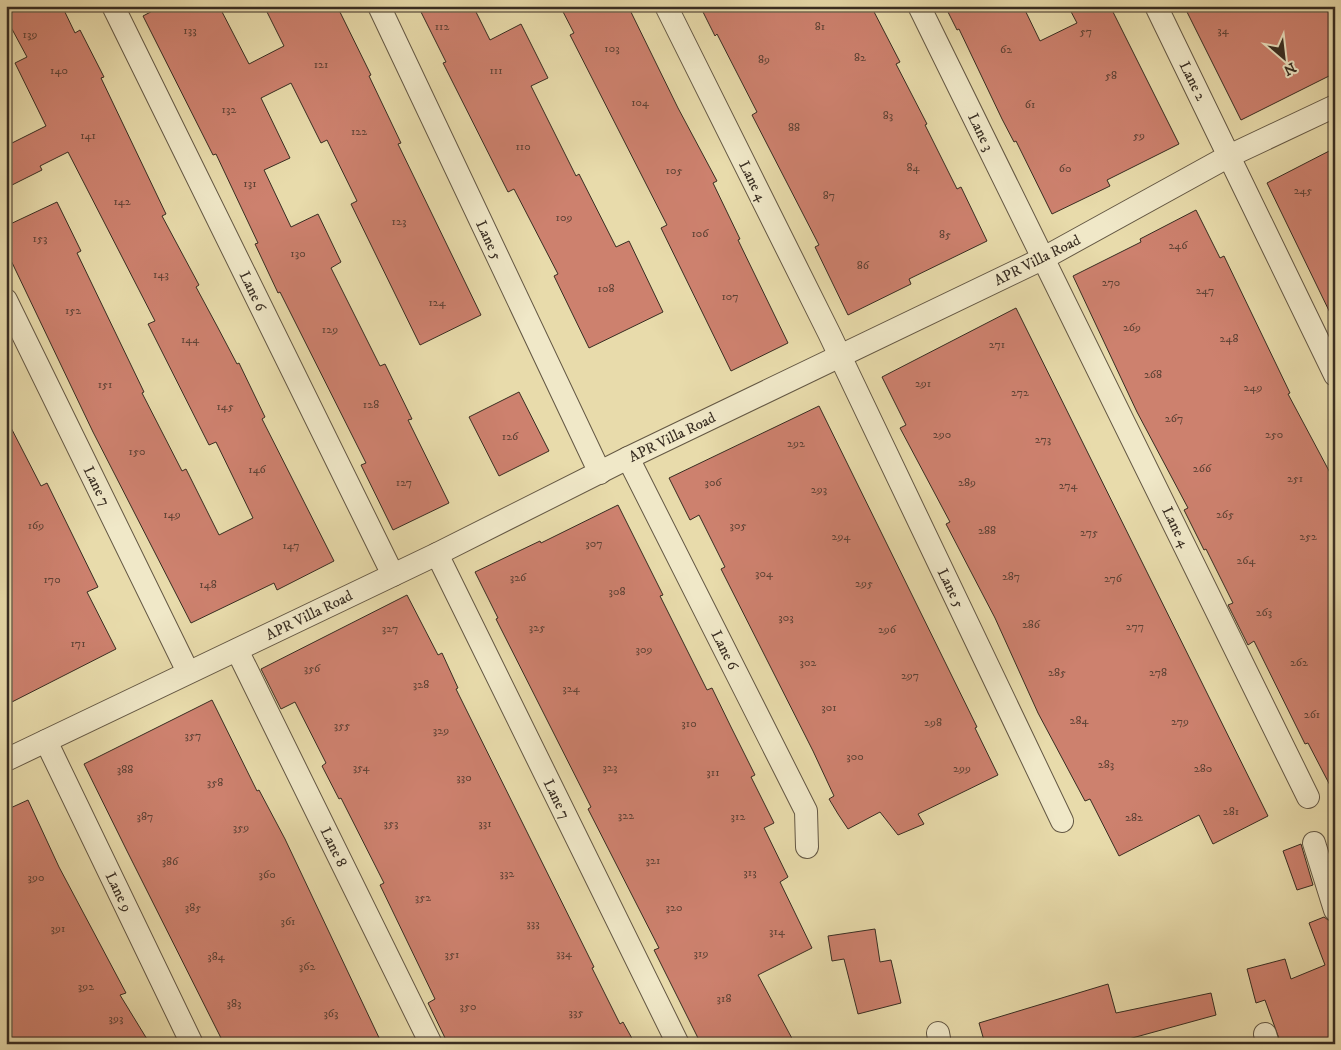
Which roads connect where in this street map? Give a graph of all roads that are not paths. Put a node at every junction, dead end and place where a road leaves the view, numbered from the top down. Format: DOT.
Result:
graph roads {
  1 [pos="113,6"];
  2 [pos="379,6"];
  3 [pos="666,6"];
  4 [pos="919,6"];
  5 [pos="1156,6"];
  6 [pos="1335,106"];
  7 [pos="1229,156"];
  8 [pos="1044,258"];
  9 [pos="6,300"];
  10 [pos="840,356"];
  11 [pos="1335,375"];
  12 [pos="628,458"];
  13 [pos="600,473"];
  14 [pos="437,554"];
  15 [pos="393,575"];
  16 [pos="237,650"];
  17 [pos="188,672"];
  18 [pos="46,741"];
  19 [pos="6,760"];
  20 [pos="1308,797"];
  21 [pos="1062,821"];
  22 [pos="1314,843"];
  23 [pos="807,847"];
  24 [pos="1335,910"];
  25 [pos="192,1044"];
  26 [pos="431,1044"];
  27 [pos="678,1044"];
  1 -- 15 [label="street, Lane 6"];
  2 -- 13 [label="street, Lane 5"];
  3 -- 10 [label="street, Lane 4"];
  4 -- 8 [label="street, Lane 3"];
  5 -- 7 [label="street, Lane 2"];
  6 -- 7 [label="street, APR Villa Road"];
  7 -- 8 [label="street, APR Villa Road"];
  7 -- 11 [label="street"];
  8 -- 10 [label="street, APR Villa Road"];
  8 -- 20 [label="street, Lane 4"];
  9 -- 17 [label="street, Lane 7"];
  10 -- 12 [label="street, APR Villa Road"];
  10 -- 21 [label="street, Lane 5"];
  12 -- 13 [label="street, APR Villa Road"];
  12 -- 23 [label="street, Lane 6"];
  13 -- 14 [label="street, APR Villa Road"];
  14 -- 15 [label="street, APR Villa Road"];
  14 -- 27 [label="street, Lane 7"];
  15 -- 16 [label="street, APR Villa Road"];
  16 -- 17 [label="street, APR Villa Road"];
  16 -- 26 [label="street, Lane 8"];
  17 -- 18 [label="street, APR Villa Road"];
  18 -- 19 [label="street, APR Villa Road"];
  18 -- 25 [label="street, Lane 9"];
  22 -- 24 [label="street"];
}
